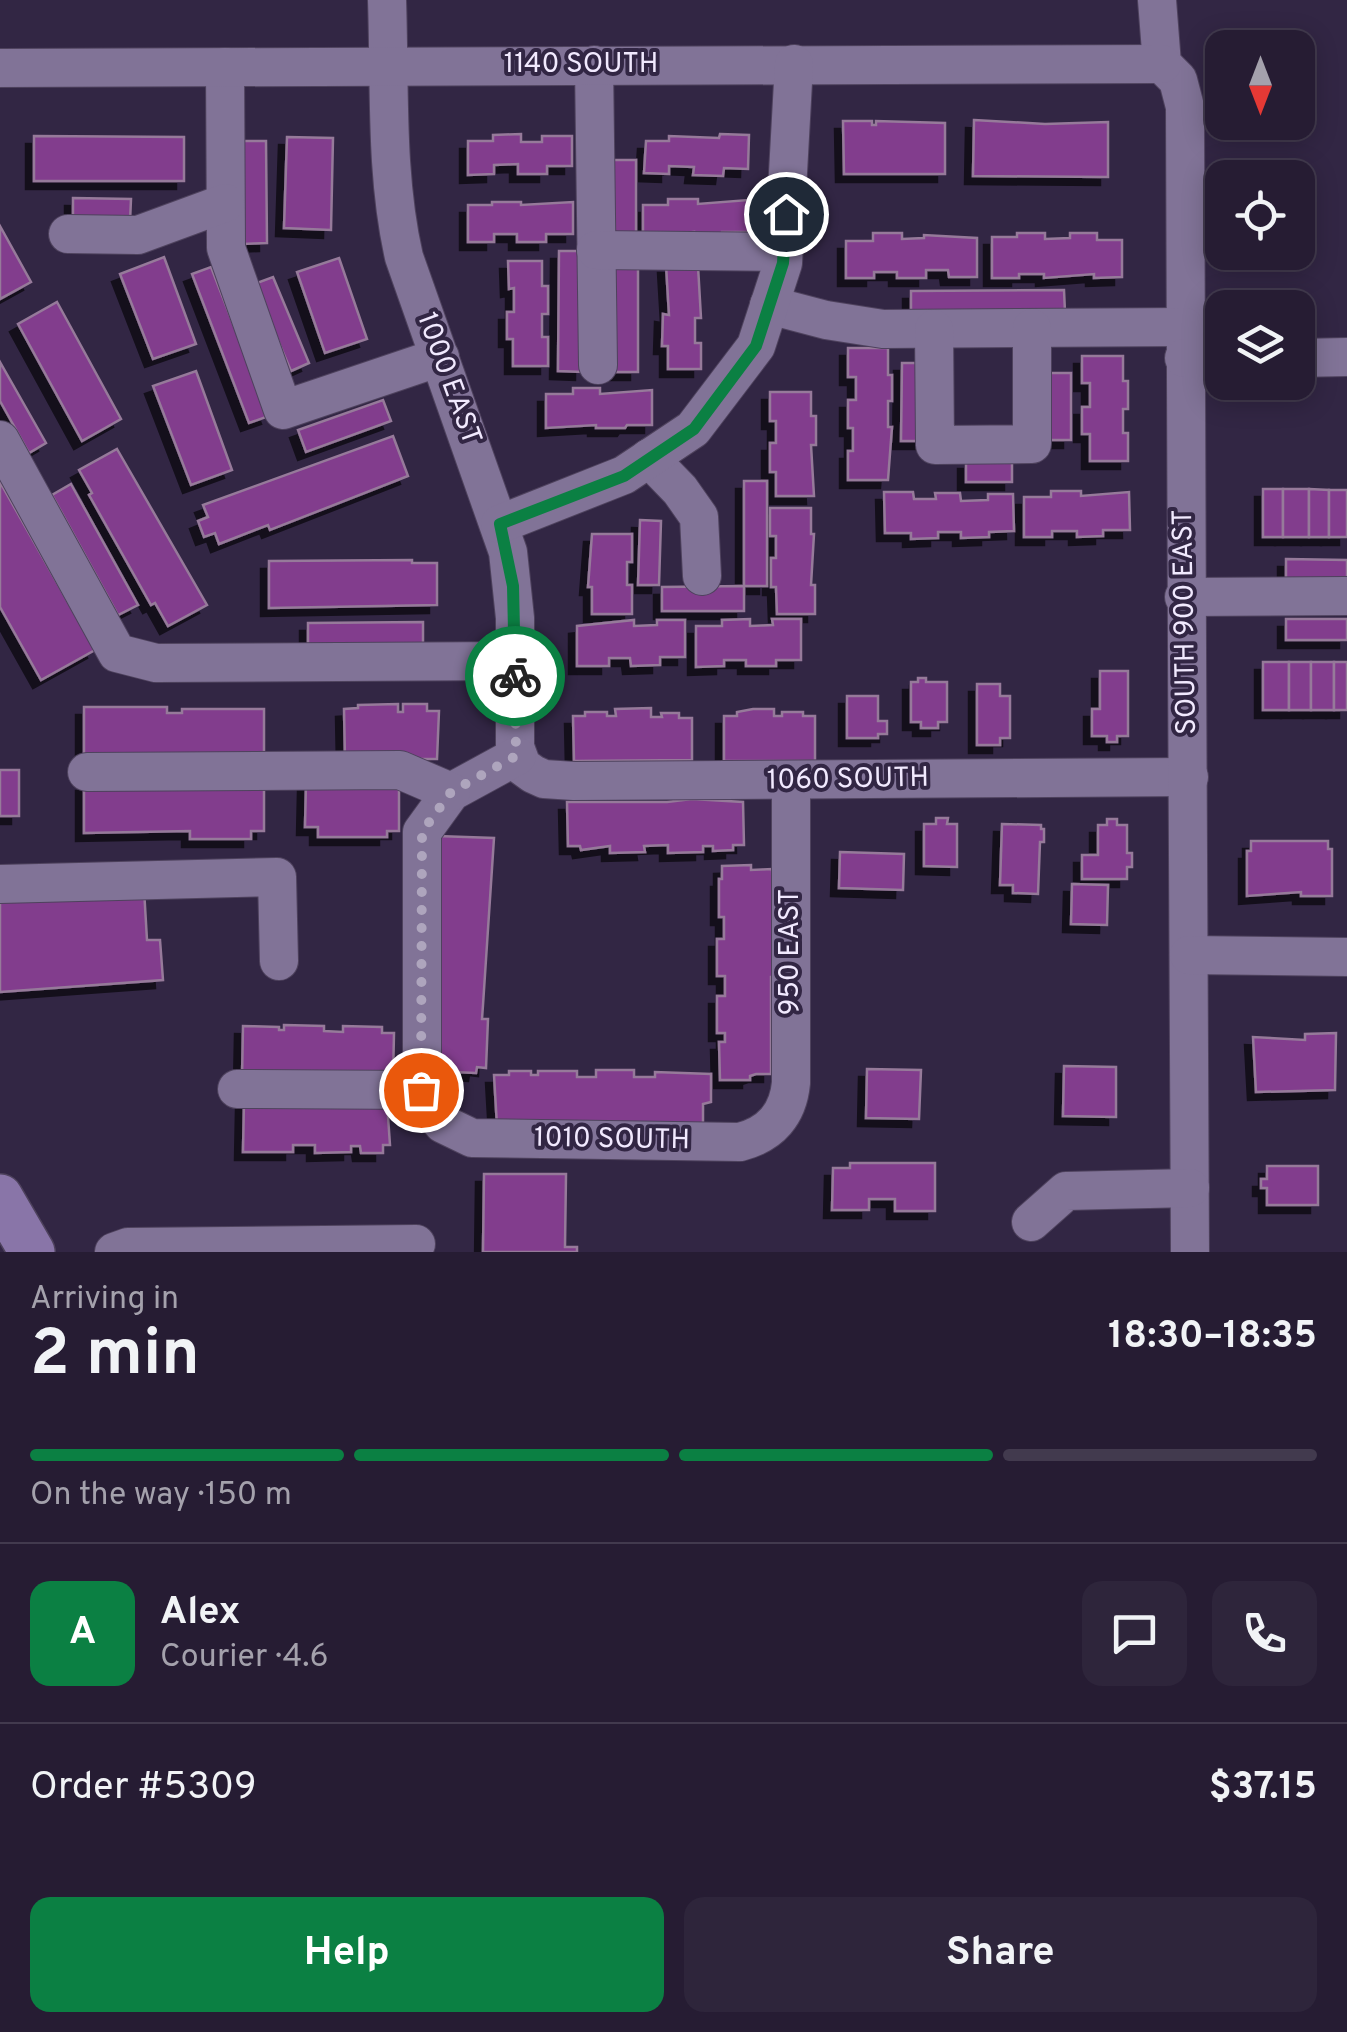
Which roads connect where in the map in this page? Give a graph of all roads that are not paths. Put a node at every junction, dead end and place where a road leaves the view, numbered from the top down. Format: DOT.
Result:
graph roads {
  1 [pos="387,0"];
  2 [pos="1158,0"];
  3 [pos="794,64"];
  4 [pos="1162,64"];
  5 [pos="594,65"];
  6 [pos="389,66"];
  7 [pos="225,67"];
  8 [pos="0,68"];
  9 [pos="225,203"];
  10 [pos="68,234"];
  11 [pos="596,250"];
  12 [pos="784,252"];
  13 [pos="769,304"];
  14 [pos="1032,328"];
  15 [pos="934,329"];
  16 [pos="1185,343"];
  17 [pos="1205,351"];
  18 [pos="440,357"];
  19 [pos="1315,358"];
  20 [pos="1347,358"];
  21 [pos="598,364"];
  22 [pos="0,440"];
  23 [pos="650,458"];
  24 [pos="500,524"];
  25 [pos="702,576"];
  26 [pos="1347,596"];
  27 [pos="1184,597"];
  28 [pos="516,661"];
  29 [pos="516,756"];
  30 [pos="87,772"];
  31 [pos="1189,777"];
  32 [pos="791,781"];
  33 [pos="451,792"];
  34 [pos="0,884"];
  35 [pos="1189,955"];
  36 [pos="1347,956"];
  37 [pos="280,961"];
  38 [pos="237,1089"];
  39 [pos="421,1090"];
  40 [pos="778,1120"];
  41 [pos="1190,1188"];
  42 [pos="0,1196"];
  43 [pos="1031,1222"];
  44 [pos="416,1244"];
  45 [pos="32,1252"];
  46 [pos="114,1252"];
  47 [pos="1190,1252"];
  1 -- 6 [label="street, 1000 EAST"];
  2 -- 4 [label="street, SOUTH 900 EAST"];
  3 -- 4 [label="street, 1140 SOUTH"];
  3 -- 5 [label="street, 1140 SOUTH"];
  3 -- 12 [label="street"];
  4 -- 16 [label="street, SOUTH 900 EAST"];
  5 -- 6 [label="street, 1140 SOUTH"];
  5 -- 11 [label="street"];
  6 -- 7 [label="street, 1140 SOUTH"];
  6 -- 18 [label="street, 1000 EAST"];
  7 -- 8 [label="street, 1140 SOUTH"];
  7 -- 9 [label="street"];
  9 -- 10 [label="street"];
  9 -- 18 [label="street"];
  11 -- 12 [label="street"];
  11 -- 21 [label="street"];
  12 -- 13 [label="street"];
  13 -- 15 [label="street"];
  13 -- 23 [label="street"];
  14 -- 15 [label="street"];
  14 -- 15 [label="street"];
  14 -- 16 [label="street"];
  16 -- 17 [label="street"];
  16 -- 27 [label="street, SOUTH 900 EAST"];
  18 -- 24 [label="street, 1000 EAST"];
  19 -- 20 [label="street"];
  22 -- 28 [label="street"];
  23 -- 24 [label="street"];
  23 -- 25 [label="street"];
  24 -- 28 [label="street, 1000 EAST"];
  26 -- 27 [label="street"];
  27 -- 31 [label="street, SOUTH 900 EAST"];
  28 -- 29 [label="street, 1000 EAST"];
  29 -- 32 [label="street, 1060 SOUTH"];
  29 -- 33 [label="street"];
  30 -- 33 [label="street"];
  31 -- 32 [label="street, 1060 SOUTH"];
  31 -- 35 [label="street, SOUTH 900 EAST"];
  32 -- 40 [label="street, 950 EAST"];
  33 -- 39 [label="street"];
  34 -- 37 [label="street"];
  35 -- 36 [label="street"];
  35 -- 41 [label="street, SOUTH 900 EAST"];
  38 -- 39 [label="street"];
  39 -- 40 [label="street, 1010 SOUTH"];
  41 -- 43 [label="street"];
  41 -- 47 [label="street, SOUTH 900 EAST"];
  42 -- 45 [label="main road"];
  44 -- 46 [label="street"];
}
